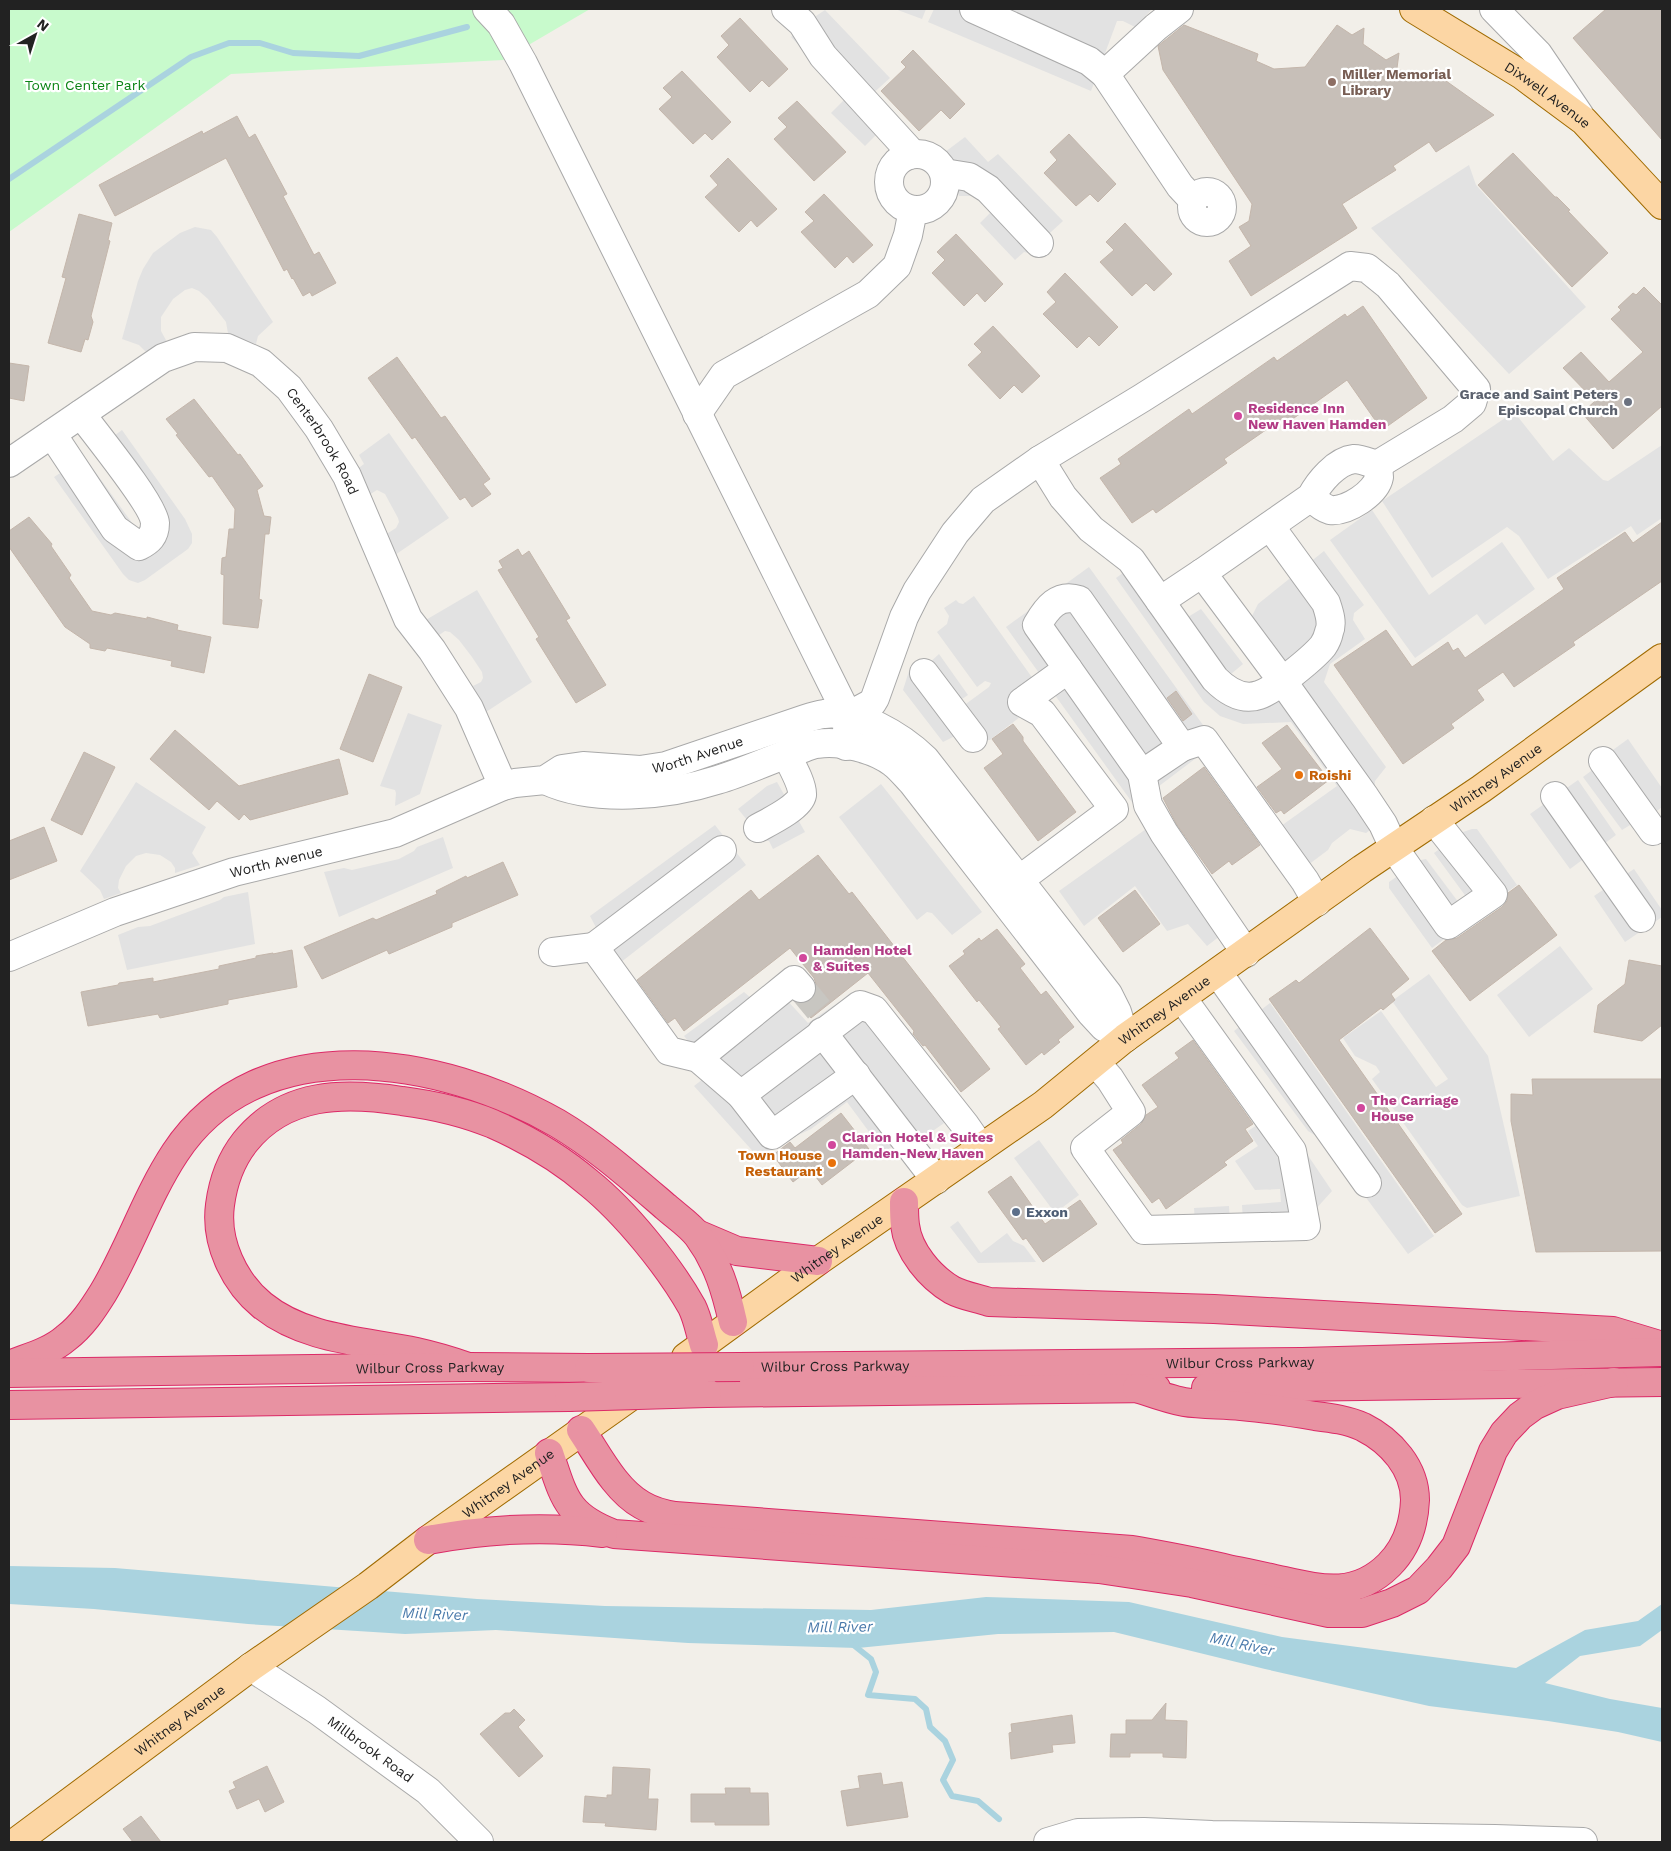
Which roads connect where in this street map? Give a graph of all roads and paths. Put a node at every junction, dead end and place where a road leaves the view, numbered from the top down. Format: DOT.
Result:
graph roads {
  1 [pos="487,9"];
  2 [pos="786,9"];
  3 [pos="974,9"];
  4 [pos="1179,9"];
  5 [pos="1414,9"];
  6 [pos="1494,9"];
  7 [pos="1105,74"];
  8 [pos="1584,122"];
  9 [pos="909,154"];
  10 [pos="944,173"];
  11 [pos="1193,200"];
  12 [pos="1662,205"];
  13 [pos="913,210"];
  14 [pos="1040,243"];
  15 [pos="81,414"];
  16 [pos="697,414"];
  17 [pos="52,434"];
  18 [pos="1040,460"];
  19 [pos="9,463"];
  20 [pos="1377,465"];
  21 [pos="1311,497"];
  22 [pos="1270,526"];
  23 [pos="1202,573"];
  24 [pos="1160,601"];
  25 [pos="1662,658"];
  26 [pos="1068,669"];
  27 [pos="924,673"];
  28 [pos="1283,682"];
  29 [pos="848,716"];
  30 [pos="973,738"];
  31 [pos="846,746"];
  32 [pos="1182,748"];
  33 [pos="786,754"];
  34 [pos="1604,761"];
  35 [pos="1142,774"];
  36 [pos="545,780"];
  37 [pos="503,786"];
  38 [pos="933,789"];
  39 [pos="1555,796"];
  40 [pos="1434,820"];
  41 [pos="758,828"];
  42 [pos="1653,830"];
  43 [pos="1394,848"];
  44 [pos="722,850"];
  45 [pos="1019,880"];
  46 [pos="1317,902"];
  47 [pos="1641,918"];
  48 [pos="1051,941"];
  49 [pos="594,947"];
  50 [pos="553,952"];
  51 [pos="1246,953"];
  52 [pos="9,957"];
  53 [pos="1218,973"];
  54 [pos="801,988"];
  55 [pos="1182,998"];
  56 [pos="825,1023"];
  57 [pos="1125,1038"];
  58 [pos="698,1058"];
  59 [pos="1096,1063"];
  60 [pos="856,1075"];
  61 [pos="741,1095"];
  62 [pos="981,1148"];
  63 [pos="936,1180"];
  64 [pos="1368,1183"];
  65 [pos="904,1202"];
  66 [pos="697,1234"];
  67 [pos="818,1261"];
  68 [pos="733,1322"];
  69 [pos="704,1345"];
  70 [pos="1662,1346"];
  71 [pos="1662,1352"];
  72 [pos="9,1365"];
  73 [pos="468,1367"];
  74 [pos="9,1373"];
  75 [pos="1614,1382"];
  76 [pos="1662,1382"];
  77 [pos="1137,1388"];
  78 [pos="9,1405"];
  79 [pos="581,1430"];
  80 [pos="549,1453"];
  81 [pos="614,1534"];
  82 [pos="428,1540"];
  83 [pos="252,1667"];
  84 [pos="1213,1839"];
  85 [pos="16,1842"];
  86 [pos="480,1842"];
  87 [pos="1048,1842"];
  88 [pos="1583,1842"];
  1 -- 16 [label="street"];
  2 -- 9 [label="street"];
  3 -- 7 [label="street"];
  4 -- 7 [label="street"];
  5 -- 8 [label="main road, Dixwell Avenue"];
  6 -- 8 [label="street"];
  7 -- 11 [label="street"];
  8 -- 12 [label="main road, Dixwell Avenue"];
  9 -- 10 [label="street"];
  9 -- 13 [label="street"];
  10 -- 13 [label="street"];
  10 -- 14 [label="street"];
  13 -- 16 [label="street"];
  15 -- 17 [label="street, Centerbrook Road"];
  15 -- 17 [label="street"];
  15 -- 37 [label="street, Centerbrook Road"];
  16 -- 29 [label="street"];
  17 -- 19 [label="street, Centerbrook Road"];
  18 -- 20 [label="street"];
  18 -- 24 [label="street"];
  18 -- 29 [label="street"];
  20 -- 21 [label="street"];
  20 -- 21 [label="street"];
  21 -- 22 [label="street"];
  22 -- 23 [label="street"];
  22 -- 28 [label="street"];
  23 -- 24 [label="street"];
  23 -- 28 [label="street"];
  24 -- 28 [label="street"];
  25 -- 40 [label="main road, Whitney Avenue"];
  26 -- 32 [label="street"];
  26 -- 35 [label="street"];
  26 -- 45 [label="street"];
  27 -- 30 [label="street"];
  28 -- 43 [label="street"];
  29 -- 31 [label="street"];
  29 -- 36 [label="street, Worth Avenue"];
  29 -- 38 [label="street, Worth Avenue"];
  31 -- 33 [label="street, Worth Avenue"];
  31 -- 38 [label="street, Worth Avenue"];
  32 -- 35 [label="street"];
  32 -- 46 [label="street"];
  33 -- 36 [label="street, Worth Avenue"];
  33 -- 41 [label="street"];
  34 -- 42 [label="street"];
  35 -- 51 [label="street"];
  36 -- 37 [label="street, Worth Avenue"];
  37 -- 52 [label="street, Worth Avenue"];
  38 -- 45 [label="street, Worth Avenue"];
  38 -- 48 [label="street, Worth Avenue"];
  39 -- 47 [label="street"];
  40 -- 43 [label="main road, Whitney Avenue"];
  40 -- 43 [label="street"];
  43 -- 46 [label="main road, Whitney Avenue"];
  44 -- 49 [label="street"];
  45 -- 48 [label="street, Worth Avenue"];
  46 -- 51 [label="main road, Whitney Avenue"];
  48 -- 57 [label="street, Worth Avenue"];
  49 -- 50 [label="street"];
  49 -- 58 [label="street"];
  51 -- 53 [label="main road, Whitney Avenue"];
  53 -- 55 [label="main road, Whitney Avenue"];
  53 -- 64 [label="street"];
  54 -- 58 [label="street"];
  55 -- 57 [label="main road, Whitney Avenue"];
  55 -- 59 [label="street"];
  56 -- 60 [label="street"];
  56 -- 61 [label="street"];
  56 -- 62 [label="street"];
  57 -- 59 [label="main road, Whitney Avenue"];
  58 -- 61 [label="street"];
  59 -- 62 [label="main road, Whitney Avenue"];
  60 -- 61 [label="street"];
  60 -- 63 [label="street"];
  62 -- 63 [label="main road, Whitney Avenue"];
  63 -- 65 [label="main road, Whitney Avenue"];
  65 -- 67 [label="main road, Whitney Avenue"];
  65 -- 70 [label="highway"];
  66 -- 67 [label="highway"];
  66 -- 68 [label="highway"];
  66 -- 72 [label="highway"];
  67 -- 68 [label="main road, Whitney Avenue"];
  68 -- 69 [label="main road, Whitney Avenue"];
  69 -- 73 [label="highway"];
  69 -- 79 [label="main road, Whitney Avenue"];
  71 -- 73 [label="highway, Wilbur Cross Parkway, bridge"];
  73 -- 74 [label="highway, Wilbur Cross Parkway"];
  75 -- 76 [label="highway, Wilbur Cross Parkway"];
  75 -- 77 [label="highway, Wilbur Cross Parkway"];
  75 -- 81 [label="highway"];
  77 -- 78 [label="highway, Wilbur Cross Parkway, bridge"];
  77 -- 79 [label="highway"];
  79 -- 80 [label="main road, Whitney Avenue"];
  80 -- 81 [label="highway"];
  80 -- 82 [label="main road, Whitney Avenue"];
  81 -- 82 [label="highway"];
  82 -- 83 [label="main road, Whitney Avenue"];
  83 -- 85 [label="main road, Whitney Avenue"];
  83 -- 86 [label="street, Millbrook Road"];
  84 -- 87 [label="street"];
  84 -- 88 [label="street"];
}
